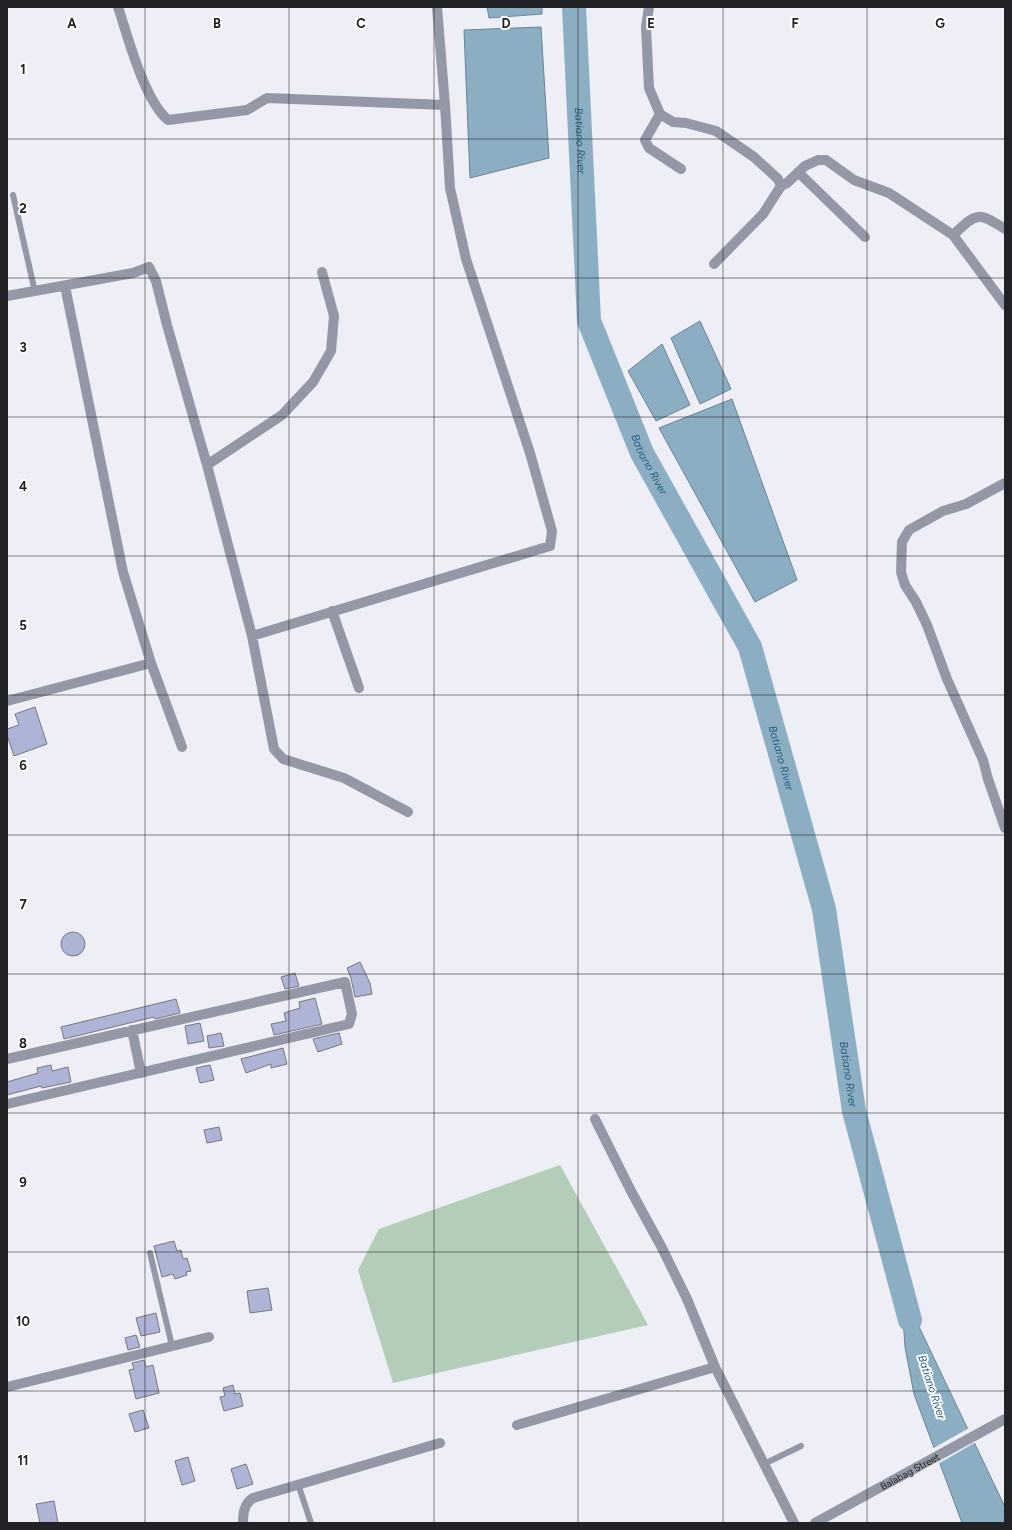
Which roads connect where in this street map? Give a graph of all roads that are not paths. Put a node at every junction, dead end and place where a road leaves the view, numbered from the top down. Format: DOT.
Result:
graph roads {
  1 [pos="118,7"];
  2 [pos="437,7"];
  3 [pos="649,7"];
  4 [pos="445,105"];
  5 [pos="660,114"];
  6 [pos="681,169"];
  7 [pos="798,172"];
  8 [pos="781,186"];
  9 [pos="13,195"];
  10 [pos="1005,229"];
  11 [pos="953,235"];
  12 [pos="865,237"];
  13 [pos="714,264"];
  14 [pos="322,272"];
  15 [pos="65,286"];
  16 [pos="35,292"];
  17 [pos="7,296"];
  18 [pos="1005,304"];
  19 [pos="207,465"];
  20 [pos="1005,483"];
  21 [pos="332,612"];
  22 [pos="252,636"];
  23 [pos="151,663"];
  24 [pos="359,688"];
  25 [pos="7,701"];
  26 [pos="182,747"];
  27 [pos="408,812"];
  28 [pos="1005,828"];
  29 [pos="132,1030"];
  30 [pos="7,1059"];
  31 [pos="141,1072"];
  32 [pos="7,1104"];
  33 [pos="595,1119"];
  34 [pos="150,1253"];
  35 [pos="209,1337"];
  36 [pos="172,1346"];
  37 [pos="715,1367"];
  38 [pos="7,1387"];
  39 [pos="1005,1419"];
  40 [pos="517,1425"];
  41 [pos="440,1443"];
  42 [pos="801,1446"];
  43 [pos="764,1464"];
  44 [pos="298,1484"];
  45 [pos="243,1523"];
  46 [pos="311,1523"];
  47 [pos="794,1523"];
  48 [pos="815,1523"];
  1 -- 4 [label="street"];
  2 -- 4 [label="street"];
  3 -- 5 [label="street"];
  4 -- 21 [label="street"];
  5 -- 6 [label="street"];
  5 -- 8 [label="street"];
  7 -- 8 [label="street"];
  7 -- 11 [label="street"];
  7 -- 12 [label="street"];
  8 -- 13 [label="street"];
  9 -- 16 [label="lane"];
  10 -- 11 [label="street"];
  11 -- 18 [label="street"];
  14 -- 19 [label="street"];
  15 -- 16 [label="street"];
  15 -- 19 [label="street"];
  15 -- 23 [label="street"];
  16 -- 17 [label="street"];
  19 -- 22 [label="street"];
  20 -- 28 [label="street"];
  21 -- 22 [label="street"];
  21 -- 24 [label="street"];
  22 -- 27 [label="street"];
  23 -- 25 [label="street"];
  23 -- 26 [label="street"];
  29 -- 30 [label="street"];
  29 -- 31 [label="street"];
  29 -- 31 [label="street"];
  31 -- 32 [label="street"];
  33 -- 37 [label="street"];
  34 -- 36 [label="lane"];
  35 -- 36 [label="street"];
  36 -- 38 [label="street"];
  37 -- 40 [label="street"];
  37 -- 43 [label="street"];
  39 -- 48 [label="street, Balabag Street"];
  41 -- 44 [label="street"];
  42 -- 43 [label="lane"];
  43 -- 47 [label="street"];
  44 -- 45 [label="street"];
  44 -- 46 [label="lane"];
}
